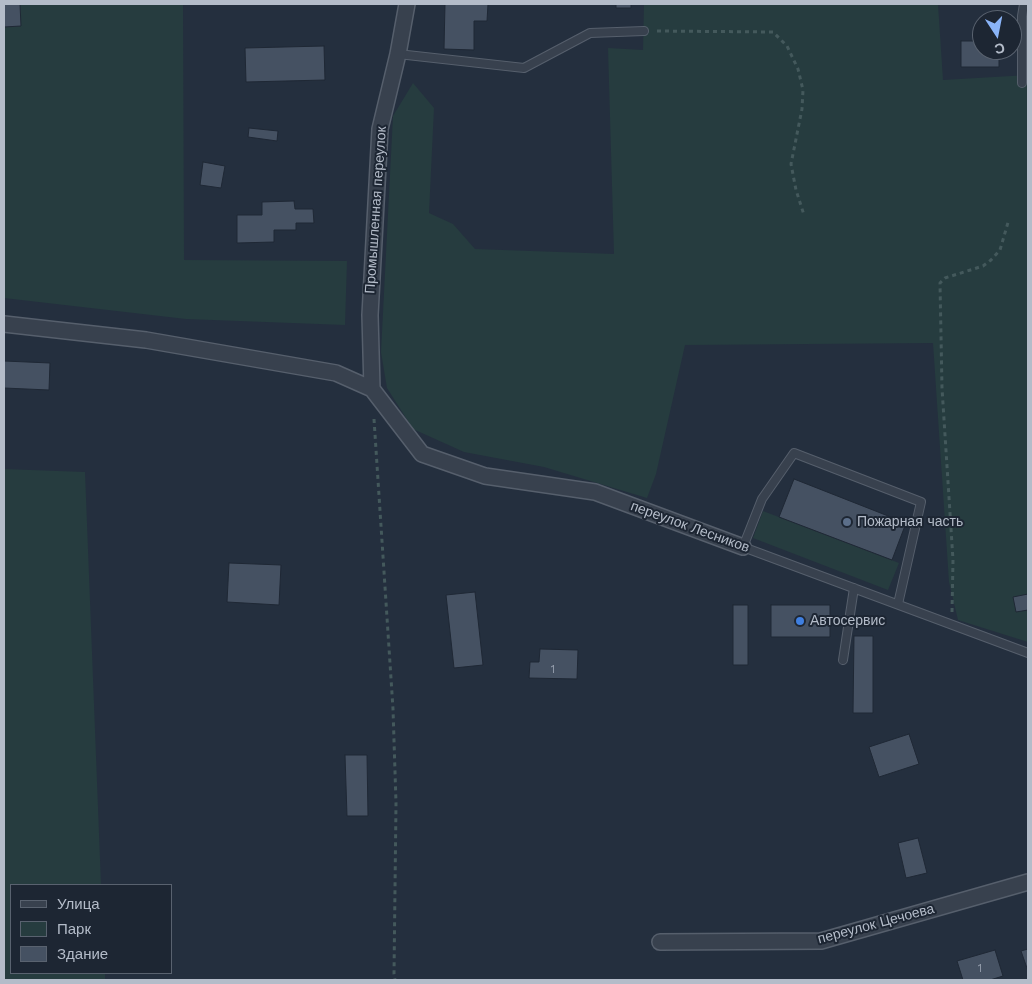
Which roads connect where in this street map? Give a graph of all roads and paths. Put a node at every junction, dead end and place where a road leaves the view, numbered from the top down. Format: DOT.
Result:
graph roads {
  1 [pos="407,4"];
  2 [pos="1024,4"];
  3 [pos="644,31"];
  4 [pos="398,54"];
  5 [pos="1022,83"];
  6 [pos="804,215"];
  7 [pos="1009,219"];
  8 [pos="4,324"];
  9 [pos="372,388"];
  10 [pos="374,418"];
  11 [pos="743,547"];
  12 [pos="854,588"];
  13 [pos="898,604"];
  14 [pos="954,625"];
  15 [pos="1028,653"];
  16 [pos="843,660"];
  17 [pos="1028,882"];
  18 [pos="660,942"];
  19 [pos="395,980"];
  1 -- 4 [label="street, Промышленная переулок"];
  2 -- 5 [label="lane"];
  3 -- 4 [label="lane"];
  3 -- 6 [label="path"];
  4 -- 9 [label="street, Промышленная переулок"];
  7 -- 14 [label="path"];
  8 -- 9 [label="street"];
  9 -- 11 [label="street, переулок Лесников"];
  10 -- 19 [label="path"];
  11 -- 12 [label="lane, переулок Лесников"];
  11 -- 13 [label="lane"];
  12 -- 13 [label="lane, переулок Лесников"];
  12 -- 16 [label="lane"];
  13 -- 14 [label="lane, переулок Лесников"];
  14 -- 15 [label="lane, переулок Лесников"];
  17 -- 18 [label="street, переулок Цечоева"];
}
